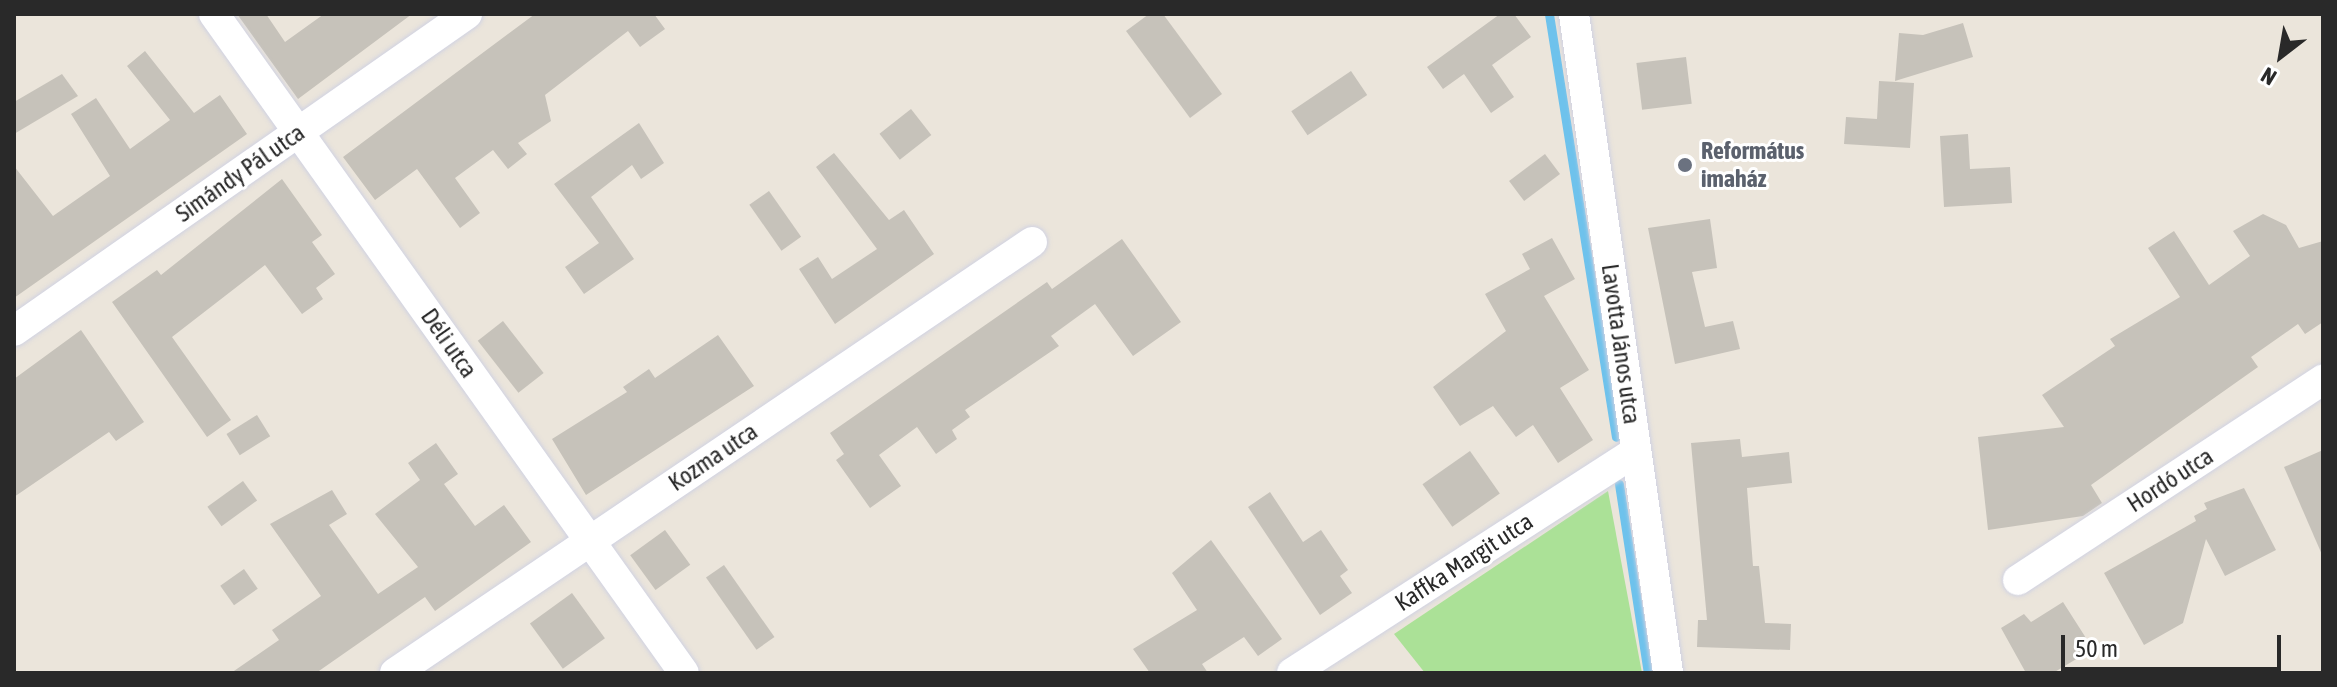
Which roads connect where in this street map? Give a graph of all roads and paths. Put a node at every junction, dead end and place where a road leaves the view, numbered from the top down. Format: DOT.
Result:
graph roads {
  1 [pos="214,14"];
  2 [pos="467,14"];
  3 [pos="1574,14"];
  4 [pos="298,132"];
  5 [pos="1032,242"];
  6 [pos="14,331"];
  7 [pos="2323,381"];
  8 [pos="1636,451"];
  9 [pos="589,541"];
  10 [pos="2018,580"];
  11 [pos="395,673"];
  12 [pos="684,673"];
  13 [pos="1292,673"];
  14 [pos="1668,673"];
  1 -- 4 [label="street, Déli utca"];
  2 -- 4 [label="street, Simándy Pál utca"];
  3 -- 8 [label="street, Lavotta János utca"];
  4 -- 6 [label="street, Simándy Pál utca"];
  4 -- 9 [label="street, Déli utca"];
  5 -- 9 [label="street, Kozma utca"];
  7 -- 10 [label="street, Hordó utca"];
  8 -- 13 [label="street, Kaffka Margit utca"];
  8 -- 14 [label="street, Lavotta János utca"];
  9 -- 11 [label="street, Kozma utca"];
  9 -- 12 [label="street, Déli utca"];
}
